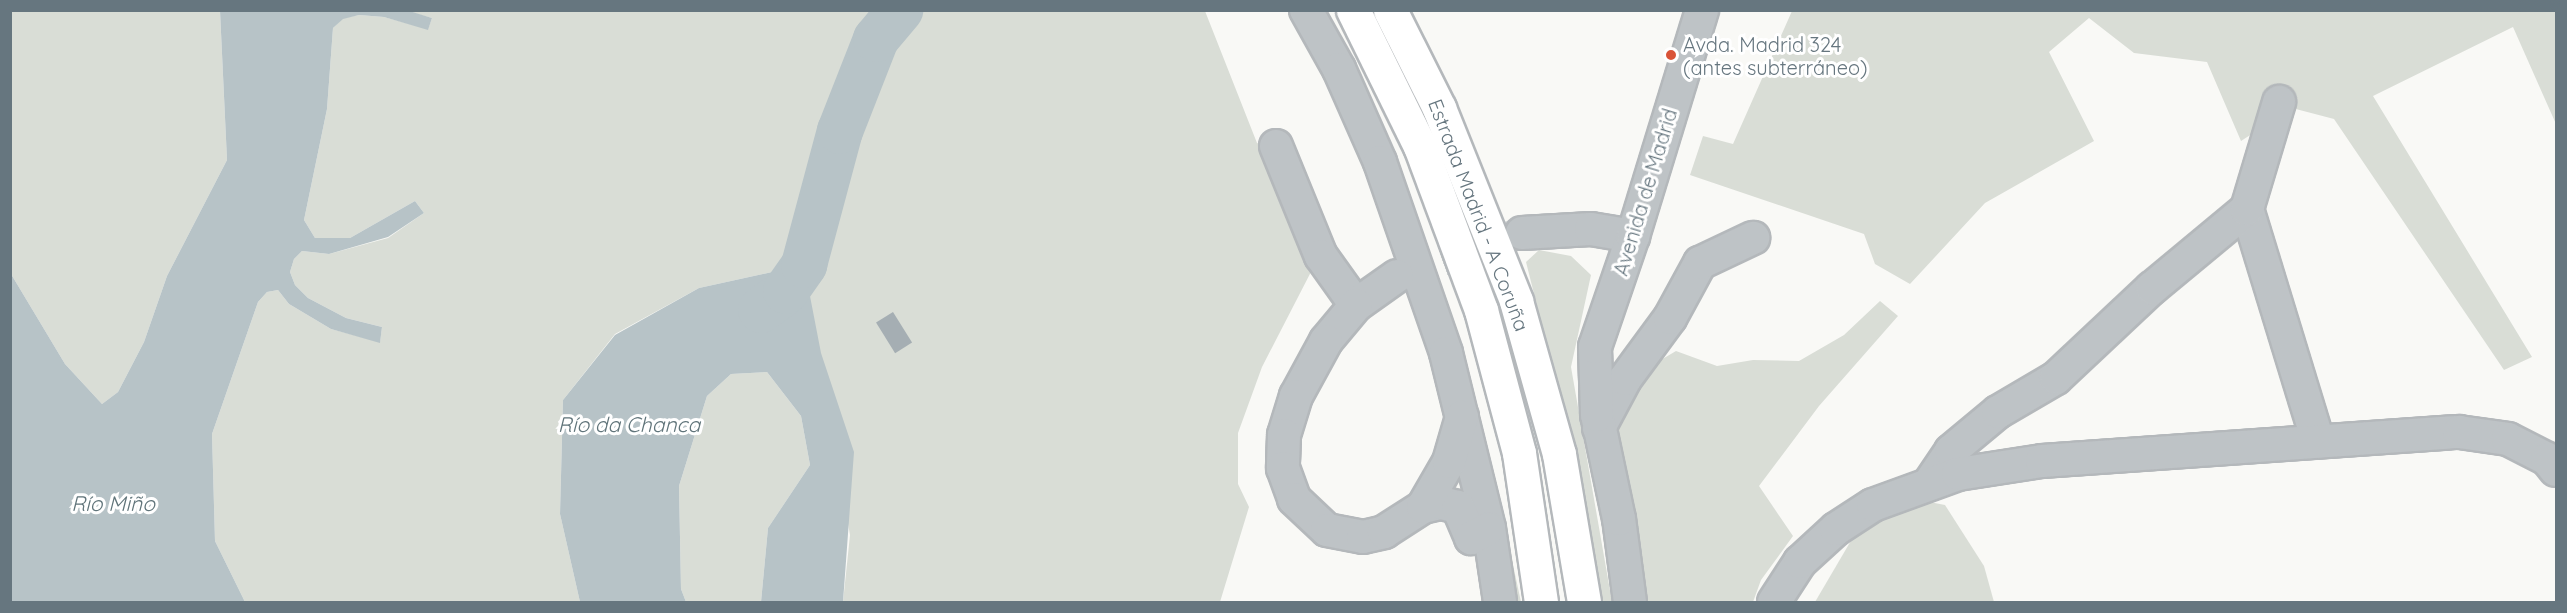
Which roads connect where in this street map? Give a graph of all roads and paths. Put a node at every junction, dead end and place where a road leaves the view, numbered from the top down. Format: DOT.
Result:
graph roads {
  1 [pos="1306,10"];
  2 [pos="1353,10"];
  3 [pos="1390,10"];
  4 [pos="1413,10"];
  5 [pos="1702,10"];
  6 [pos="2279,102"];
  7 [pos="1276,146"];
  8 [pos="2247,209"];
  9 [pos="1522,233"];
  10 [pos="1633,236"];
  11 [pos="1753,238"];
  12 [pos="1397,276"];
  13 [pos="1516,301"];
  14 [pos="1356,305"];
  15 [pos="1462,416"];
  16 [pos="1599,428"];
  17 [pos="2318,441"];
  18 [pos="2556,470"];
  19 [pos="1931,481"];
  20 [pos="1423,507"];
  21 [pos="1489,528"];
  22 [pos="1500,603"];
  23 [pos="1541,603"];
  24 [pos="1584,603"];
  25 [pos="1630,603"];
  26 [pos="1774,603"];
  1 -- 15 [label="street"];
  2 -- 23 [label="highway, Estrada Madrid - A Coruña"];
  3 -- 13 [label="highway, Estrada Madrid - A Coruña"];
  4 -- 13 [label="highway"];
  5 -- 10 [label="street, Avenida de Madrid"];
  6 -- 8 [label="street"];
  7 -- 14 [label="street"];
  8 -- 17 [label="street"];
  8 -- 19 [label="street"];
  9 -- 10 [label="street"];
  10 -- 16 [label="street, Avenida de Madrid"];
  11 -- 16 [label="street"];
  12 -- 14 [label="street"];
  13 -- 24 [label="highway, Estrada Madrid - A Coruña"];
  14 -- 20 [label="street"];
  15 -- 20 [label="street"];
  15 -- 21 [label="street"];
  16 -- 25 [label="street, Avenida de Madrid"];
  17 -- 18 [label="street"];
  17 -- 19 [label="street"];
  19 -- 26 [label="street"];
  20 -- 21 [label="street"];
  21 -- 22 [label="street"];
}
